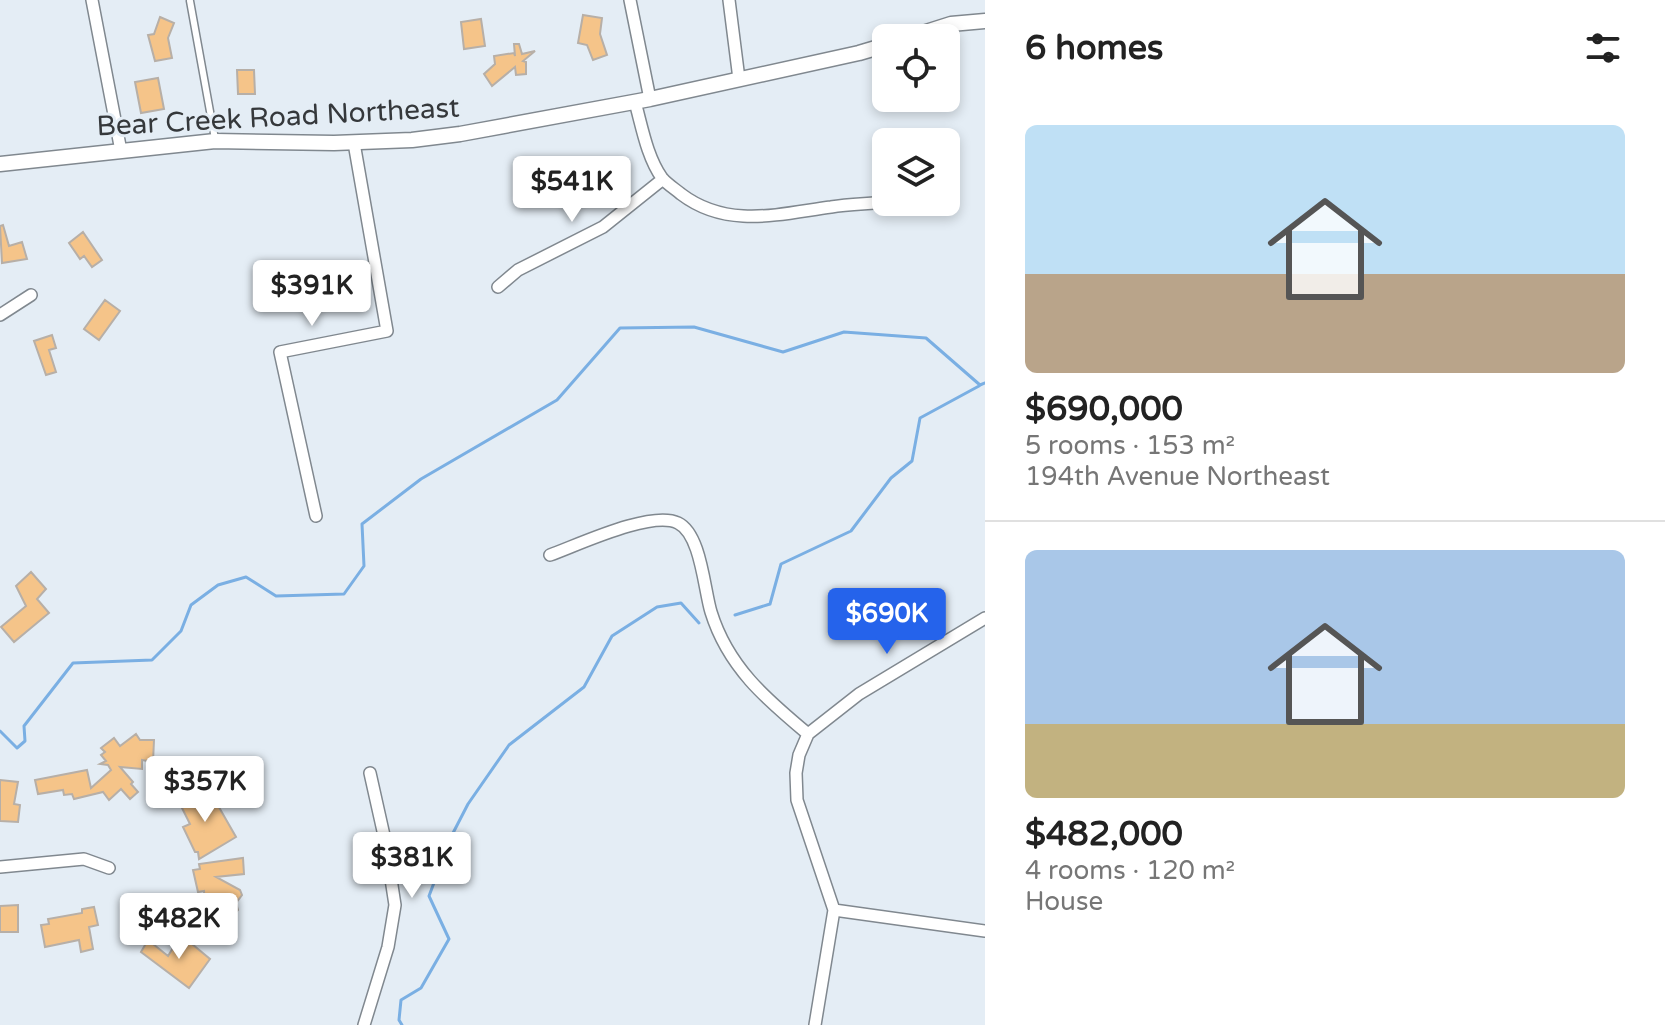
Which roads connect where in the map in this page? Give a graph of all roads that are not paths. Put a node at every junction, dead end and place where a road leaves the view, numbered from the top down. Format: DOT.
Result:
graph roads {
  1 [pos="92,0"];
  2 [pos="630,0"];
  3 [pos="729,0"];
  4 [pos="190,1"];
  5 [pos="985,21"];
  6 [pos="951,24"];
  7 [pos="872,49"];
  8 [pos="739,79"];
  9 [pos="643,101"];
  10 [pos="215,141"];
  11 [pos="354,143"];
  12 [pos="121,151"];
  13 [pos="0,164"];
  14 [pos="663,179"];
  15 [pos="872,203"];
  16 [pos="498,287"];
  17 [pos="31,295"];
  18 [pos="0,315"];
  19 [pos="316,516"];
  20 [pos="550,555"];
  21 [pos="985,618"];
  22 [pos="808,734"];
  23 [pos="370,773"];
  24 [pos="0,867"];
  25 [pos="109,868"];
  26 [pos="834,910"];
  27 [pos="985,931"];
  28 [pos="364,1025"];
  29 [pos="815,1025"];
  1 -- 12 [label="street"];
  2 -- 9 [label="street"];
  3 -- 8 [label="street"];
  4 -- 10 [label="lane"];
  5 -- 6 [label="street"];
  7 -- 8 [label="street, Bear Creek Road Northeast"];
  8 -- 9 [label="street, Bear Creek Road Northeast"];
  9 -- 11 [label="street, Bear Creek Road Northeast"];
  9 -- 14 [label="street"];
  10 -- 11 [label="street, Bear Creek Road Northeast"];
  10 -- 12 [label="street, Bear Creek Road Northeast"];
  11 -- 19 [label="street"];
  12 -- 13 [label="street, Bear Creek Road Northeast"];
  14 -- 15 [label="street"];
  14 -- 16 [label="street"];
  17 -- 18 [label="street"];
  20 -- 22 [label="street"];
  21 -- 22 [label="street"];
  22 -- 26 [label="street"];
  23 -- 28 [label="street"];
  24 -- 25 [label="street"];
  26 -- 27 [label="street"];
  26 -- 29 [label="street"];
}
